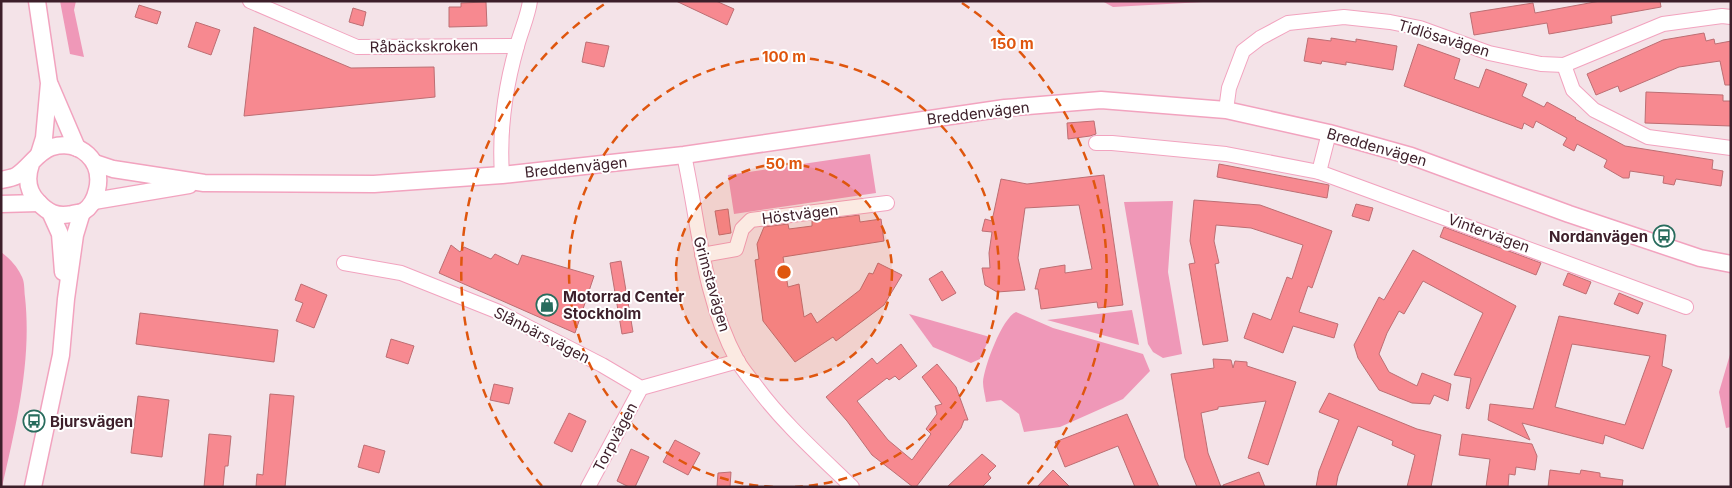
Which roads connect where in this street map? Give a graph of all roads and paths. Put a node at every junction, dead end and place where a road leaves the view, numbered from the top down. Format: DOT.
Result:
graph roads {
  1 [pos="36,1"];
  2 [pos="250,1"];
  3 [pos="530,1"];
  4 [pos="1731,17"];
  5 [pos="517,46"];
  6 [pos="1564,65"];
  7 [pos="49,83"];
  8 [pos="1226,110"];
  9 [pos="1329,133"];
  10 [pos="1096,143"];
  11 [pos="77,148"];
  12 [pos="1731,148"];
  13 [pos="684,155"];
  14 [pos="35,159"];
  15 [pos="95,163"];
  16 [pos="1319,172"];
  17 [pos="502,175"];
  18 [pos="1,180"];
  19 [pos="204,183"];
  20 [pos="887,203"];
  21 [pos="1,204"];
  22 [pos="88,207"];
  23 [pos="45,209"];
  24 [pos="702,256"];
  25 [pos="344,264"];
  26 [pos="1731,264"];
  27 [pos="66,299"];
  28 [pos="1686,307"];
  29 [pos="738,361"];
  30 [pos="641,388"];
  31 [pos="33,487"];
  32 [pos="588,487"];
  33 [pos="852,487"];
  1 -- 7 [label="street"];
  2 -- 5 [label="street, Råbäckskroken"];
  3 -- 5 [label="street"];
  4 -- 6 [label="street, Tidlösavägen"];
  5 -- 17 [label="street"];
  6 -- 8 [label="street, Tidlösavägen"];
  6 -- 12 [label="street"];
  7 -- 11 [label="street"];
  7 -- 14 [label="street"];
  8 -- 9 [label="street, Breddenvägen"];
  8 -- 13 [label="street, Breddenvägen"];
  9 -- 16 [label="street"];
  9 -- 26 [label="street, Breddenvägen"];
  10 -- 16 [label="street, Vintervägen"];
  11 -- 14 [label="street"];
  11 -- 15 [label="street, Breddenvägen"];
  13 -- 17 [label="street, Breddenvägen"];
  13 -- 24 [label="street, Grimstavägen"];
  14 -- 18 [label="street"];
  14 -- 23 [label="street"];
  15 -- 19 [label="street, Breddenvägen"];
  15 -- 22 [label="street"];
  16 -- 28 [label="street, Vintervägen"];
  17 -- 19 [label="street, Breddenvägen"];
  19 -- 22 [label="street, Breddenvägen"];
  20 -- 24 [label="street, Höstvägen"];
  21 -- 23 [label="street, Breddenvägen"];
  22 -- 23 [label="street, Breddenvägen"];
  22 -- 27 [label="street"];
  23 -- 27 [label="street"];
  24 -- 29 [label="street, Grimstavägen"];
  25 -- 30 [label="street, Slånbärsvägen"];
  27 -- 31 [label="street"];
  29 -- 30 [label="street"];
  29 -- 33 [label="street, Grimstavägen"];
  30 -- 32 [label="street, Torpvägen"];
}
